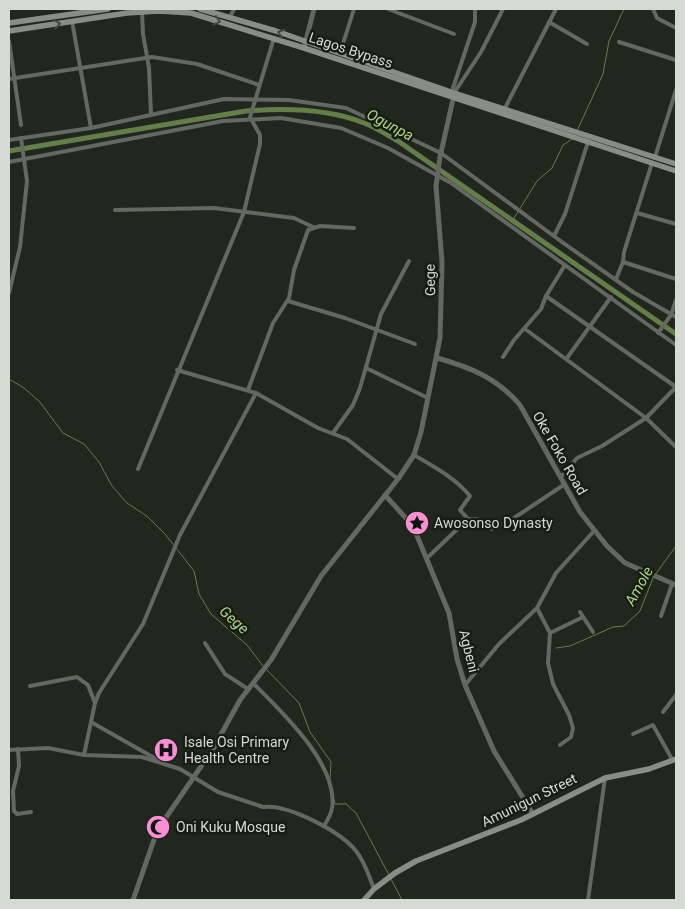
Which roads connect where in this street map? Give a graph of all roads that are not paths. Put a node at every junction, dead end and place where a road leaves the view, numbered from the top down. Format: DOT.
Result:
graph roads {
  1 [pos="108,9"];
  2 [pos="200,9"];
  3 [pos="234,9"];
  4 [pos="314,9"];
  5 [pos="354,9"];
  6 [pos="388,9"];
  7 [pos="475,9"];
  8 [pos="503,9"];
  9 [pos="556,9"];
  10 [pos="653,9"];
  11 [pos="73,11"];
  12 [pos="142,12"];
  13 [pos="230,17"];
  14 [pos="72,22"];
  15 [pos="549,22"];
  16 [pos="9,23"];
  17 [pos="676,28"];
  18 [pos="9,31"];
  19 [pos="454,34"];
  20 [pos="274,38"];
  21 [pos="9,41"];
  22 [pos="619,42"];
  23 [pos="305,44"];
  24 [pos="587,44"];
  25 [pos="340,53"];
  26 [pos="146,58"];
  27 [pos="676,60"];
  28 [pos="80,68"];
  29 [pos="14,78"];
  30 [pos="9,79"];
  31 [pos="259,85"];
  32 [pos="676,90"];
  33 [pos="454,94"];
  34 [pos="254,100"];
  35 [pos="504,110"];
  36 [pos="669,111"];
  37 [pos="151,114"];
  38 [pos="676,114"];
  39 [pos="250,118"];
  40 [pos="21,124"];
  41 [pos="90,128"];
  42 [pos="22,138"];
  43 [pos="9,140"];
  44 [pos="588,142"];
  45 [pos="440,155"];
  46 [pos="26,160"];
  47 [pos="653,160"];
  48 [pos="9,162"];
  49 [pos="676,164"];
  50 [pos="676,171"];
  51 [pos="437,173"];
  52 [pos="115,210"];
  53 [pos="244,212"];
  54 [pos="637,212"];
  55 [pos="676,224"];
  56 [pos="314,227"];
  57 [pos="354,228"];
  58 [pos="554,236"];
  59 [pos="409,261"];
  60 [pos="624,262"];
  61 [pos="565,265"];
  62 [pos="616,279"];
  63 [pos="676,279"];
  64 [pos="9,293"];
  65 [pos="546,296"];
  66 [pos="611,297"];
  67 [pos="676,300"];
  68 [pos="288,301"];
  69 [pos="670,316"];
  70 [pos="676,317"];
  71 [pos="589,327"];
  72 [pos="525,329"];
  73 [pos="376,331"];
  74 [pos="659,331"];
  75 [pos="415,344"];
  76 [pos="676,345"];
  77 [pos="503,356"];
  78 [pos="437,358"];
  79 [pos="567,358"];
  80 [pos="366,368"];
  81 [pos="178,370"];
  82 [pos="676,387"];
  83 [pos="248,390"];
  84 [pos="256,393"];
  85 [pos="428,398"];
  86 [pos="646,418"];
  87 [pos="333,433"];
  88 [pos="676,447"];
  89 [pos="414,455"];
  90 [pos="138,469"];
  91 [pos="561,477"];
  92 [pos="398,479"];
  93 [pos="565,484"];
  94 [pos="386,495"];
  95 [pos="468,519"];
  96 [pos="594,531"];
  97 [pos="427,558"];
  98 [pos="674,584"];
  99 [pos="537,608"];
  100 [pos="580,612"];
  101 [pos="661,616"];
  102 [pos="583,618"];
  103 [pos="593,632"];
  104 [pos="550,633"];
  105 [pos="205,643"];
  106 [pos="253,683"];
  107 [pos="466,685"];
  108 [pos="30,686"];
  109 [pos="248,689"];
  110 [pos="676,695"];
  111 [pos="95,704"];
  112 [pos="663,712"];
  113 [pos="90,722"];
  114 [pos="633,734"];
  115 [pos="560,745"];
  116 [pos="18,749"];
  117 [pos="9,750"];
  118 [pos="84,755"];
  119 [pos="674,760"];
  120 [pos="163,763"];
  121 [pos="195,777"];
  122 [pos="605,778"];
  123 [pos="31,812"];
  124 [pos="533,814"];
  125 [pos="324,826"];
  126 [pos="374,889"];
  127 [pos="134,900"];
  128 [pos="364,900"];
  129 [pos="588,900"];
  1 -- 11 [label="main road"];
  2 -- 13 [label="main road, Lagos Bypass"];
  3 -- 13 [label="street"];
  4 -- 23 [label="street"];
  5 -- 25 [label="street"];
  6 -- 19 [label="street"];
  7 -- 33 [label="street"];
  8 -- 33 [label="street"];
  9 -- 15 [label="street"];
  10 -- 17 [label="street"];
  11 -- 16 [label="main road"];
  12 -- 14 [label="main road, Lagos Bypass"];
  12 -- 20 [label="main road, Lagos Bypass, one-way"];
  12 -- 26 [label="street"];
  23 -- 13 [label="main road, Lagos Bypass, one-way"];
  18 -- 14 [label="main road, Lagos Bypass, one-way"];
  14 -- 28 [label="street"];
  15 -- 24 [label="street"];
  15 -- 35 [label="street"];
  20 -- 23 [label="main road, Lagos Bypass"];
  20 -- 31 [label="street"];
  21 -- 29 [label="street"];
  22 -- 27 [label="street"];
  23 -- 25 [label="main road, Lagos Bypass"];
  23 -- 33 [label="main road, Lagos Bypass"];
  25 -- 33 [label="main road, Lagos Bypass"];
  26 -- 28 [label="street"];
  26 -- 31 [label="street"];
  26 -- 37 [label="street"];
  28 -- 29 [label="street"];
  28 -- 41 [label="street"];
  29 -- 30 [label="street"];
  29 -- 40 [label="street"];
  31 -- 34 [label="street"];
  32 -- 36 [label="street"];
  33 -- 35 [label="main road, Lagos Bypass"];
  33 -- 44 [label="main road, Lagos Bypass"];
  33 -- 45 [label="street, Gege"];
  34 -- 37 [label="street"];
  34 -- 39 [label="street"];
  34 -- 45 [label="street"];
  35 -- 47 [label="main road, Lagos Bypass"];
  36 -- 38 [label="street"];
  36 -- 47 [label="street"];
  37 -- 41 [label="street"];
  39 -- 46 [label="street"];
  39 -- 51 [label="street"];
  39 -- 53 [label="street"];
  41 -- 42 [label="street"];
  42 -- 43 [label="street"];
  42 -- 46 [label="street"];
  44 -- 47 [label="main road, Lagos Bypass"];
  44 -- 58 [label="street"];
  45 -- 51 [label="street, Gege"];
  45 -- 58 [label="street"];
  46 -- 48 [label="street"];
  46 -- 64 [label="street"];
  47 -- 49 [label="main road, Lagos Bypass"];
  47 -- 50 [label="main road, Lagos Bypass"];
  47 -- 54 [label="street"];
  51 -- 61 [label="street"];
  51 -- 78 [label="street, Gege"];
  52 -- 53 [label="street"];
  53 -- 56 [label="street"];
  53 -- 81 [label="street"];
  54 -- 55 [label="street"];
  54 -- 60 [label="street"];
  56 -- 57 [label="street"];
  56 -- 68 [label="street"];
  58 -- 62 [label="street"];
  59 -- 73 [label="street"];
  60 -- 62 [label="street"];
  60 -- 63 [label="street"];
  61 -- 65 [label="street"];
  61 -- 66 [label="street"];
  62 -- 69 [label="street"];
  65 -- 71 [label="street"];
  65 -- 72 [label="street"];
  66 -- 71 [label="street"];
  66 -- 74 [label="street"];
  67 -- 69 [label="street"];
  68 -- 73 [label="street"];
  68 -- 83 [label="street"];
  69 -- 70 [label="street"];
  69 -- 74 [label="street"];
  71 -- 79 [label="street"];
  71 -- 82 [label="street"];
  72 -- 77 [label="street"];
  72 -- 79 [label="street"];
  73 -- 75 [label="street"];
  73 -- 80 [label="street"];
  74 -- 76 [label="street"];
  78 -- 85 [label="street, Gege"];
  78 -- 91 [label="street, Oke Foko Road"];
  79 -- 86 [label="street"];
  80 -- 85 [label="street"];
  80 -- 87 [label="street"];
  81 -- 83 [label="street"];
  81 -- 90 [label="street"];
  82 -- 86 [label="street"];
  83 -- 84 [label="street"];
  84 -- 87 [label="street"];
  84 -- 111 [label="street"];
  85 -- 89 [label="street, Gege"];
  86 -- 88 [label="street"];
  86 -- 91 [label="street"];
  87 -- 92 [label="street"];
  89 -- 92 [label="street, Gege"];
  89 -- 95 [label="street"];
  91 -- 93 [label="street, Oke Foko Road"];
  92 -- 94 [label="street, Gege"];
  93 -- 95 [label="street"];
  93 -- 96 [label="street, Oke Foko Road"];
  94 -- 97 [label="street, Agbeni"];
  94 -- 106 [label="street, Gege"];
  95 -- 97 [label="street"];
  96 -- 98 [label="street, Oke Foko Road"];
  96 -- 99 [label="street"];
  97 -- 107 [label="street, Agbeni"];
  98 -- 101 [label="street"];
  99 -- 104 [label="street"];
  99 -- 107 [label="street"];
  100 -- 102 [label="street"];
  102 -- 103 [label="street"];
  102 -- 104 [label="street"];
  104 -- 115 [label="street"];
  105 -- 109 [label="street"];
  106 -- 109 [label="street, Gege"];
  106 -- 125 [label="street"];
  107 -- 124 [label="street, Agbeni"];
  108 -- 111 [label="street"];
  109 -- 121 [label="street, Gege"];
  110 -- 112 [label="street"];
  111 -- 113 [label="street"];
  113 -- 118 [label="street"];
  113 -- 120 [label="street"];
  114 -- 119 [label="street"];
  116 -- 117 [label="street"];
  116 -- 118 [label="street"];
  116 -- 123 [label="street"];
  118 -- 120 [label="street"];
  119 -- 122 [label="main road, Amunigun Street"];
  120 -- 121 [label="street"];
  121 -- 125 [label="street"];
  121 -- 127 [label="street, Gege"];
  122 -- 124 [label="main road, Amunigun Street"];
  122 -- 129 [label="street"];
  124 -- 126 [label="main road, Amunigun Street"];
  125 -- 126 [label="street"];
  126 -- 128 [label="main road, Amunigun Street"];
}
